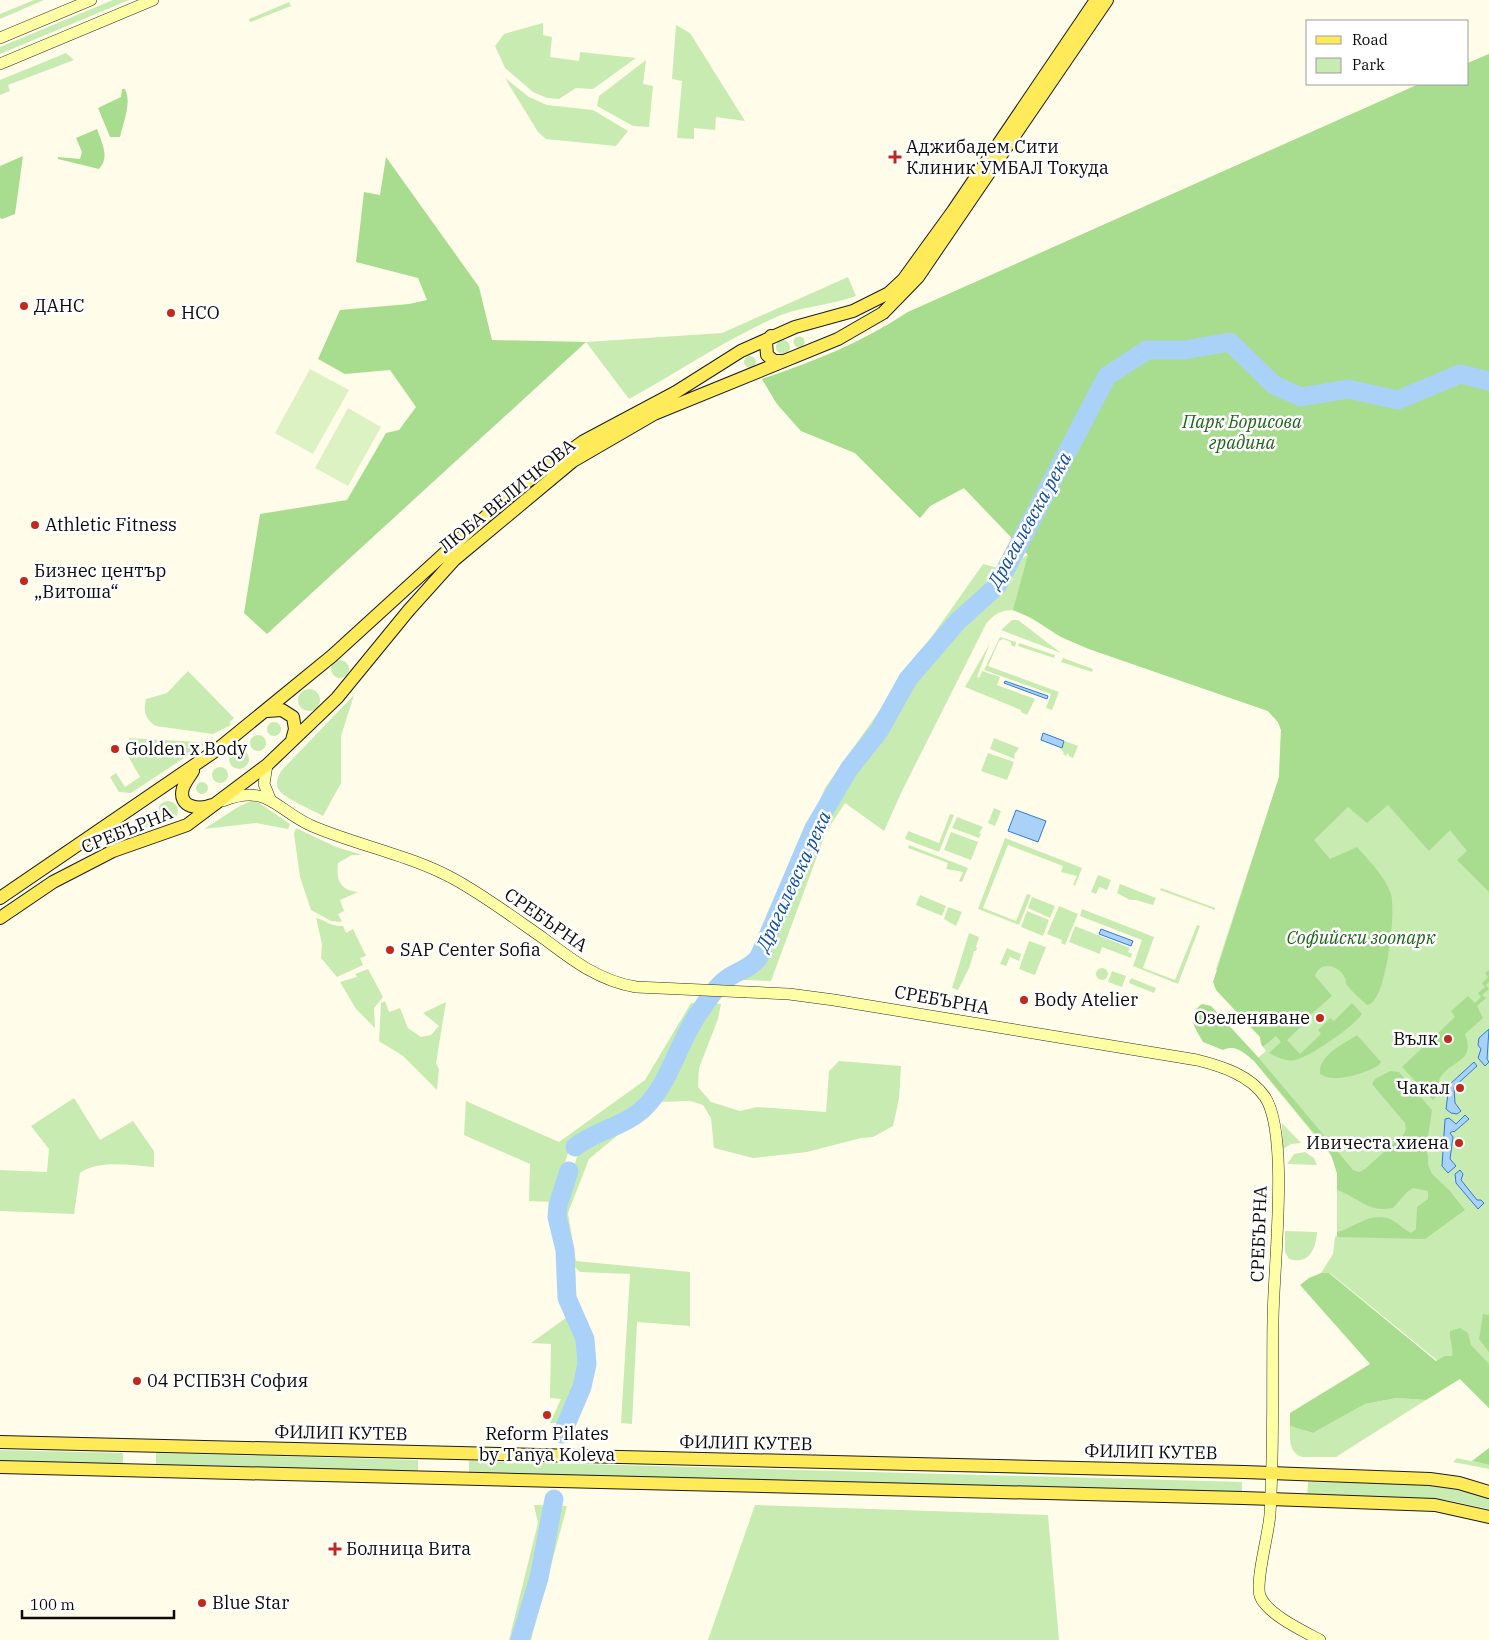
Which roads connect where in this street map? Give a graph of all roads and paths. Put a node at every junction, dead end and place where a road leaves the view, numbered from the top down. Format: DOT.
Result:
graph roads {
  1 [pos="91,0"];
  2 [pos="152,0"];
  3 [pos="1096,0"];
  4 [pos="1107,0"];
  5 [pos="0,38"];
  6 [pos="0,64"];
  7 [pos="830,318"];
  8 [pos="771,336"];
  9 [pos="838,339"];
  10 [pos="782,362"];
  11 [pos="267,711"];
  12 [pos="292,740"];
  13 [pos="197,765"];
  14 [pos="267,765"];
  15 [pos="271,801"];
  16 [pos="219,802"];
  17 [pos="0,898"];
  18 [pos="0,918"];
  19 [pos="0,1442"];
  20 [pos="0,1466"];
  21 [pos="1272,1474"];
  22 [pos="1489,1492"];
  23 [pos="1271,1500"];
  24 [pos="1489,1517"];
  25 [pos="1320,1640"];
  1 -- 5 [label="street"];
  2 -- 6 [label="street"];
  3 -- 7 [label="main road, ЛЮБА ВЕЛИЧКОВА"];
  4 -- 9 [label="main road, ЛЮБА ВЕЛИЧКОВА"];
  7 -- 8 [label="main road, ЛЮБА ВЕЛИЧКОВА"];
  7 -- 9 [label="main road"];
  8 -- 10 [label="main road"];
  8 -- 11 [label="main road, ЛЮБА ВЕЛИЧКОВА"];
  9 -- 10 [label="main road, ЛЮБА ВЕЛИЧКОВА"];
  10 -- 12 [label="main road, ЛЮБА ВЕЛИЧКОВА"];
  11 -- 12 [label="main road"];
  11 -- 13 [label="main road, СРЕБЪРНА"];
  12 -- 14 [label="main road, ЛЮБА ВЕЛИЧКОВА"];
  13 -- 16 [label="main road"];
  13 -- 17 [label="main road, СРЕБЪРНА"];
  14 -- 15 [label="street"];
  14 -- 16 [label="main road, ЛЮБА ВЕЛИЧКОВА"];
  15 -- 16 [label="street, СРЕБЪРНА"];
  15 -- 21 [label="street, СРЕБЪРНА"];
  16 -- 18 [label="main road, СРЕБЪРНА"];
  19 -- 21 [label="main road, ФИЛИП КУТЕВ"];
  20 -- 23 [label="main road"];
  21 -- 22 [label="main road, ФИЛИП КУТЕВ"];
  21 -- 23 [label="street, СРЕБЪРНА"];
  23 -- 24 [label="main road"];
  23 -- 25 [label="street, СРЕБЪРНА"];
}
